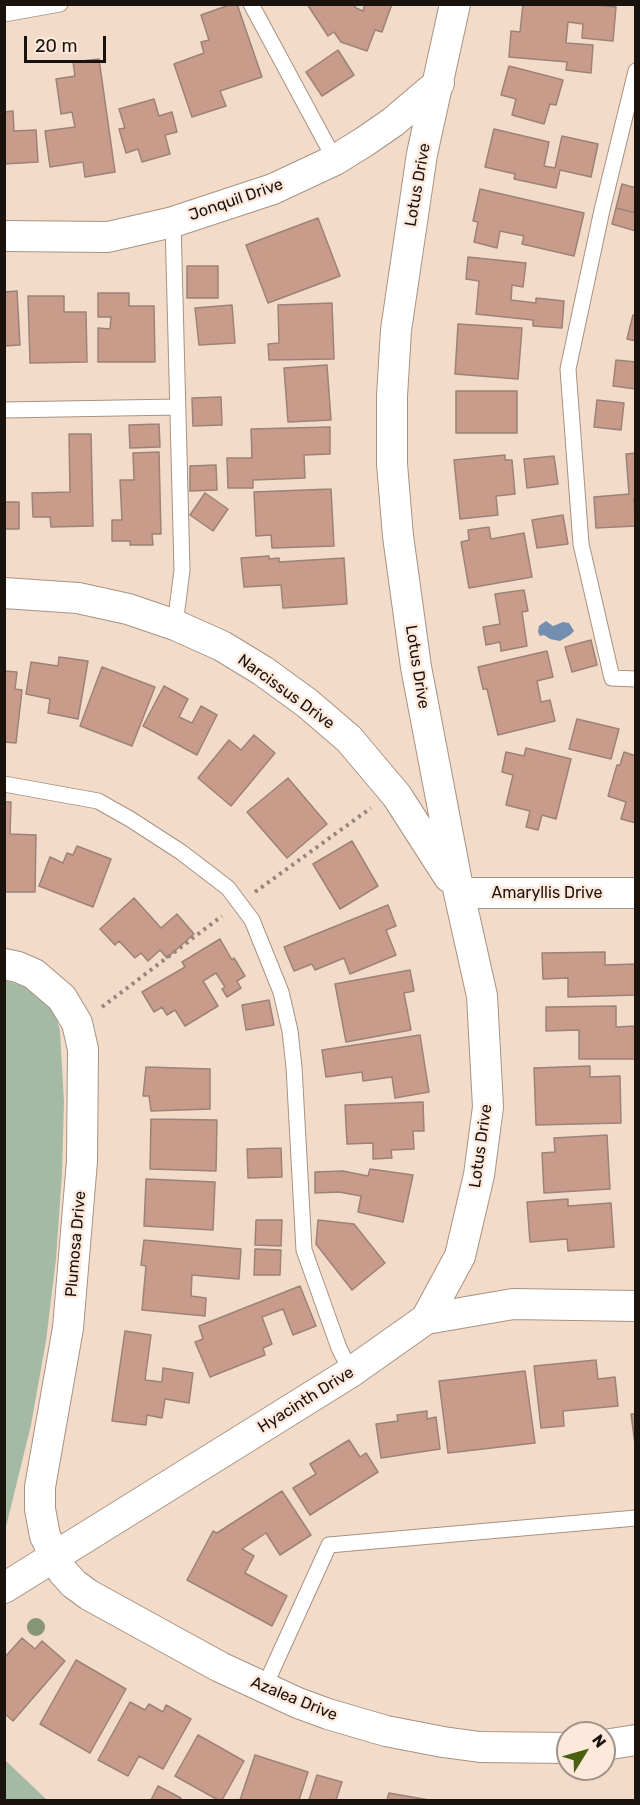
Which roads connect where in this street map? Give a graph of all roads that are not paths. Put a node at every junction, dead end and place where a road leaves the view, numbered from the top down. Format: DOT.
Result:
graph roads {
  1 [pos="60,4"];
  2 [pos="251,4"];
  3 [pos="455,4"];
  4 [pos="4,14"];
  5 [pos="636,71"];
  6 [pos="439,83"];
  7 [pos="335,160"];
  8 [pos="172,222"];
  9 [pos="4,236"];
  10 [pos="177,407"];
  11 [pos="4,410"];
  12 [pos="4,593"];
  13 [pos="175,625"];
  14 [pos="636,679"];
  15 [pos="4,784"];
  16 [pos="459,893"];
  17 [pos="636,893"];
  18 [pos="4,964"];
  19 [pos="636,1306"];
  20 [pos="426,1319"];
  21 [pos="351,1372"];
  22 [pos="636,1518"];
  23 [pos="54,1558"];
  24 [pos="4,1588"];
  25 [pos="264,1689"];
  26 [pos="636,1740"];
  27 [pos="616,1743"];
  28 [pos="556,1748"];
  1 -- 4 [label="lane"];
  2 -- 7 [label="lane"];
  3 -- 6 [label="street, Lotus Drive"];
  5 -- 14 [label="lane"];
  6 -- 7 [label="street, Jonquil Drive"];
  6 -- 16 [label="street, Lotus Drive"];
  7 -- 8 [label="street, Jonquil Drive"];
  8 -- 9 [label="street, Jonquil Drive"];
  8 -- 10 [label="lane"];
  10 -- 11 [label="lane"];
  10 -- 13 [label="lane"];
  12 -- 13 [label="street, Narcissus Drive"];
  13 -- 16 [label="street, Narcissus Drive"];
  15 -- 21 [label="lane"];
  16 -- 17 [label="street, Amaryllis Drive"];
  16 -- 20 [label="street, Lotus Drive"];
  18 -- 23 [label="street, Plumosa Drive"];
  19 -- 20 [label="street, Hyacinth Drive"];
  20 -- 21 [label="street, Hyacinth Drive"];
  21 -- 23 [label="street, Hyacinth Drive"];
  22 -- 25 [label="lane"];
  23 -- 24 [label="street, Hyacinth Drive"];
  23 -- 25 [label="street, Azalea Drive"];
  25 -- 28 [label="street, Azalea Drive"];
  26 -- 27 [label="street"];
}
